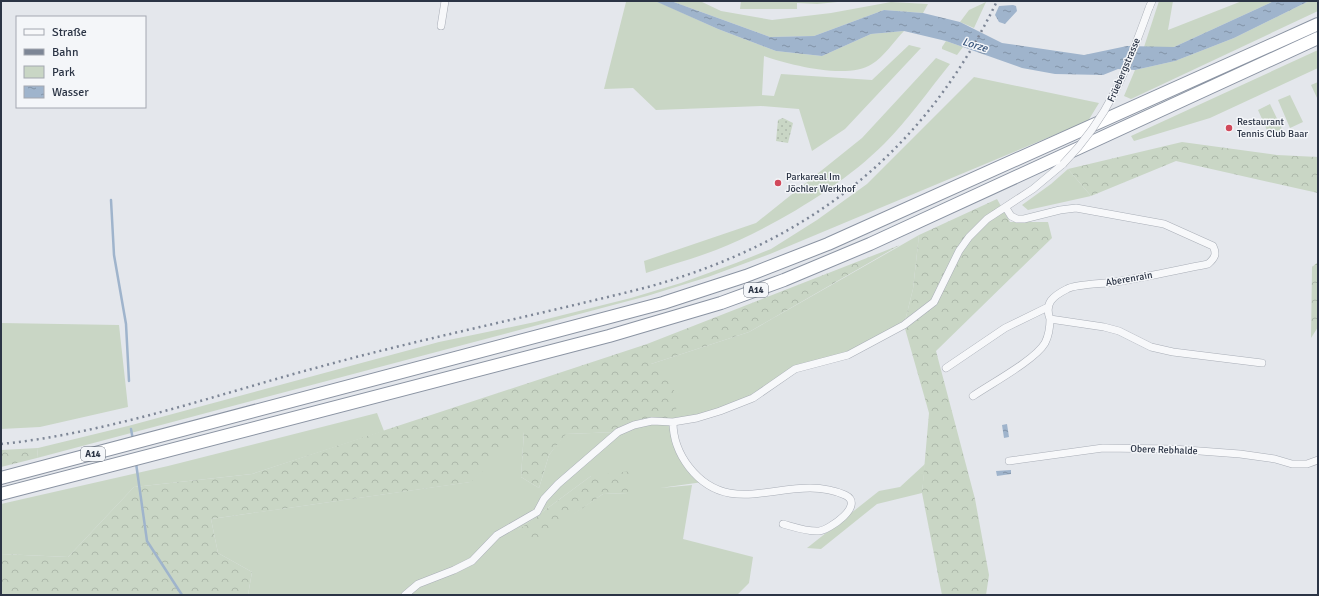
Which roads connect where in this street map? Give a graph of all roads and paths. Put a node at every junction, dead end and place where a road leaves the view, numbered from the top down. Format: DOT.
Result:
graph roads {
  1 [pos="445,1"];
  2 [pos="1150,4"];
  3 [pos="1318,24"];
  4 [pos="441,26"];
  5 [pos="1318,38"];
  6 [pos="1006,208"];
  7 [pos="1048,307"];
  8 [pos="1050,319"];
  9 [pos="1262,363"];
  10 [pos="946,368"];
  11 [pos="973,396"];
  12 [pos="673,422"];
  13 [pos="1318,460"];
  14 [pos="1009,461"];
  15 [pos="1,478"];
  16 [pos="1,494"];
  17 [pos="783,524"];
  18 [pos="405,595"];
  1 -- 4 [label="street"];
  2 -- 6 [label="street, Früebergstrasse, bridge"];
  3 -- 15 [label="highway, A14"];
  5 -- 16 [label="highway, A14"];
  6 -- 7 [label="street, Aberenrain"];
  6 -- 12 [label="street, Früebergstrasse"];
  7 -- 8 [label="street"];
  7 -- 10 [label="street"];
  8 -- 9 [label="street"];
  8 -- 11 [label="street"];
  12 -- 17 [label="street"];
  12 -- 18 [label="street, Früebergstrasse"];
  13 -- 14 [label="street, Obere Rebhalde"];
}
